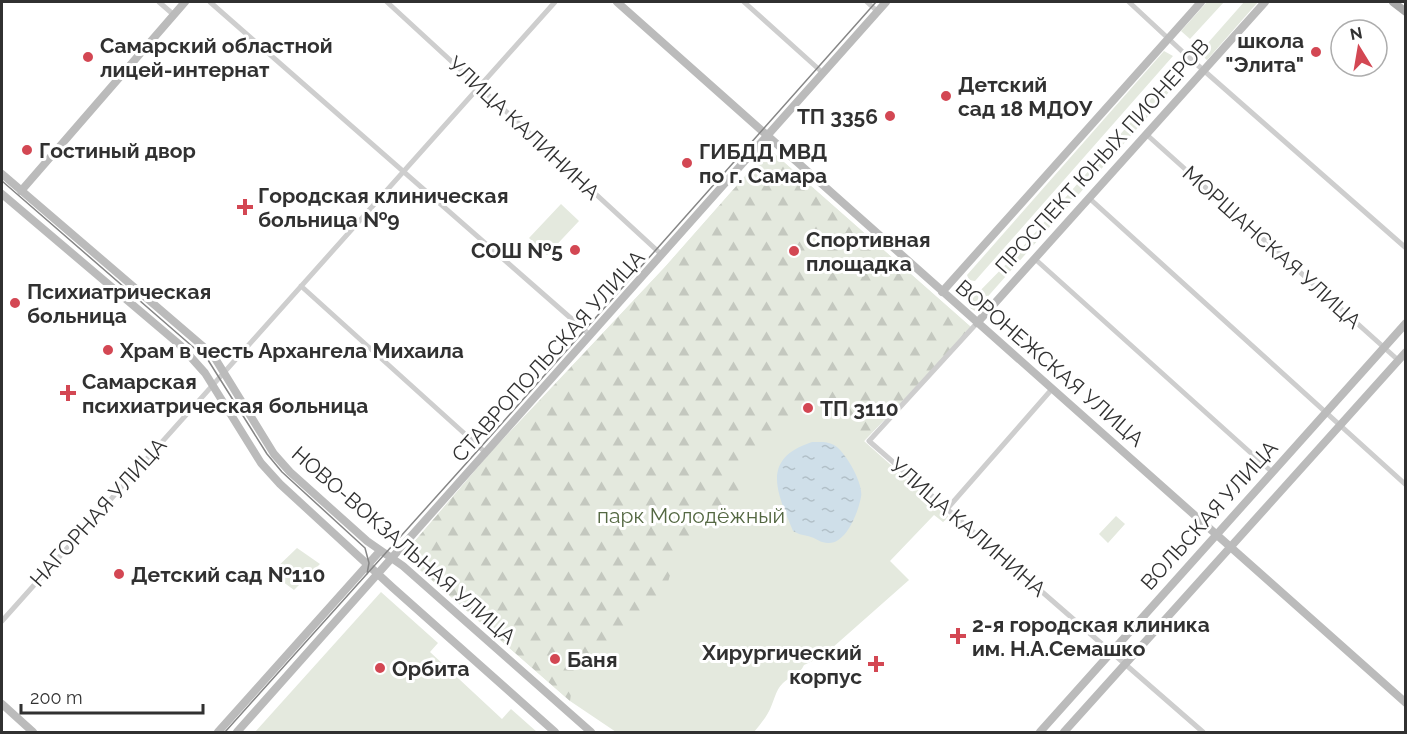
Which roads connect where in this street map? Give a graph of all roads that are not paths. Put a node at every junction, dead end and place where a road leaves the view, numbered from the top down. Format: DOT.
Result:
graph roads {
  1 [pos="159,2"];
  2 [pos="185,2"];
  3 [pos="210,2"];
  4 [pos="387,2"];
  5 [pos="555,2"];
  6 [pos="617,2"];
  7 [pos="744,2"];
  8 [pos="867,2"];
  9 [pos="886,2"];
  10 [pos="1129,2"];
  11 [pos="1201,2"];
  12 [pos="1265,2"];
  13 [pos="1393,2"];
  14 [pos="877,11"];
  15 [pos="1406,12"];
  16 [pos="174,15"];
  17 [pos="1169,38"];
  18 [pos="1203,70"];
  19 [pos="822,73"];
  20 [pos="480,86"];
  21 [pos="1146,134"];
  22 [pos="768,136"];
  23 [pos="404,171"];
  24 [pos="2,174"];
  25 [pos="21,191"];
  26 [pos="2,194"];
  27 [pos="1089,198"];
  28 [pos="1406,248"];
  29 [pos="662,255"];
  30 [pos="1035,259"];
  31 [pos="301,286"];
  32 [pos="942,292"];
  33 [pos="1406,322"];
  34 [pos="977,323"];
  35 [pos="590,336"];
  36 [pos="1384,346"];
  37 [pos="1406,351"];
  38 [pos="1398,360"];
  39 [pos="224,371"];
  40 [pos="213,384"];
  41 [pos="1052,389"];
  42 [pos="1326,412"];
  43 [pos="1339,426"];
  44 [pos="869,441"];
  45 [pos="486,453"];
  46 [pos="1272,472"];
  47 [pos="1406,485"];
  48 [pos="947,509"];
  49 [pos="1216,534"];
  50 [pos="1230,547"];
  51 [pos="380,551"];
  52 [pos="392,558"];
  53 [pos="368,564"];
  54 [pos="377,574"];
  55 [pos="2,621"];
  56 [pos="1111,652"];
  57 [pos="1125,665"];
  58 [pos="1406,703"];
  59 [pos="2,704"];
  60 [pos="33,732"];
  61 [pos="218,732"];
  62 [pos="237,732"];
  63 [pos="555,732"];
  64 [pos="591,732"];
  65 [pos="1040,732"];
  66 [pos="1064,732"];
  67 [pos="1203,732"];
  1 -- 16 [label="street"];
  2 -- 16 [label="street"];
  3 -- 23 [label="street"];
  4 -- 20 [label="street, УЛИЦА КАЛИНИНА"];
  5 -- 20 [label="street, НАГОРНАЯ УЛИЦА"];
  6 -- 22 [label="street, ВОРОНЕЖСКАЯ УЛИЦА"];
  7 -- 19 [label="street"];
  8 -- 14 [label="street"];
  9 -- 14 [label="street, СТАВРОПОЛЬСКАЯ УЛИЦА"];
  10 -- 17 [label="street"];
  11 -- 17 [label="street, ПРОСПЕКТ ЮНЫХ ПИОНЕРОВ"];
  12 -- 18 [label="street, ПРОСПЕКТ ЮНЫХ ПИОНЕРОВ"];
  13 -- 15 [label="main road"];
  14 -- 19 [label="street, СТАВРОПОЛЬСКАЯ УЛИЦА"];
  16 -- 25 [label="street"];
  17 -- 18 [label="street"];
  17 -- 32 [label="street, ПРОСПЕКТ ЮНЫХ ПИОНЕРОВ"];
  18 -- 21 [label="street, ПРОСПЕКТ ЮНЫХ ПИОНЕРОВ"];
  18 -- 28 [label="street"];
  19 -- 22 [label="street, СТАВРОПОЛЬСКАЯ УЛИЦА"];
  20 -- 23 [label="street, НАГОРНАЯ УЛИЦА"];
  20 -- 29 [label="street, УЛИЦА КАЛИНИНА"];
  21 -- 27 [label="street, ПРОСПЕКТ ЮНЫХ ПИОНЕРОВ"];
  21 -- 36 [label="street, МОРШАНСКАЯ УЛИЦА"];
  22 -- 29 [label="street, СТАВРОПОЛЬСКАЯ УЛИЦА"];
  22 -- 32 [label="street, ВОРОНЕЖСКАЯ УЛИЦА"];
  23 -- 31 [label="street, НАГОРНАЯ УЛИЦА"];
  23 -- 35 [label="street"];
  24 -- 25 [label="street, НОВО-ВОКЗАЛЬНАЯ УЛИЦА"];
  25 -- 39 [label="street, НОВО-ВОКЗАЛЬНАЯ УЛИЦА"];
  26 -- 40 [label="street, НОВО-ВОКЗАЛЬНАЯ УЛИЦА"];
  27 -- 30 [label="street, ПРОСПЕКТ ЮНЫХ ПИОНЕРОВ"];
  27 -- 42 [label="street"];
  29 -- 35 [label="street, СТАВРОПОЛЬСКАЯ УЛИЦА"];
  30 -- 34 [label="street, ПРОСПЕКТ ЮНЫХ ПИОНЕРОВ"];
  30 -- 46 [label="street"];
  31 -- 39 [label="street, НАГОРНАЯ УЛИЦА"];
  31 -- 45 [label="street"];
  32 -- 34 [label="street, ВОРОНЕЖСКАЯ УЛИЦА"];
  33 -- 36 [label="street, ВОЛЬСКАЯ УЛИЦА"];
  34 -- 41 [label="street, ВОРОНЕЖСКАЯ УЛИЦА"];
  34 -- 44 [label="street, ПРОСПЕКТ ЮНЫХ ПИОНЕРОВ"];
  35 -- 45 [label="street, СТАВРОПОЛЬСКАЯ УЛИЦА"];
  36 -- 38 [label="street, МОРШАНСКАЯ УЛИЦА"];
  36 -- 42 [label="street, ВОЛЬСКАЯ УЛИЦА"];
  37 -- 38 [label="street, ВОЛЬСКАЯ УЛИЦА"];
  38 -- 43 [label="street, ВОЛЬСКАЯ УЛИЦА"];
  39 -- 40 [label="street, НАГОРНАЯ УЛИЦА"];
  39 -- 51 [label="street, НОВО-ВОКЗАЛЬНАЯ УЛИЦА"];
  40 -- 53 [label="street, НОВО-ВОКЗАЛЬНАЯ УЛИЦА"];
  40 -- 55 [label="street, НАГОРНАЯ УЛИЦА"];
  41 -- 48 [label="street"];
  41 -- 49 [label="street, ВОРОНЕЖСКАЯ УЛИЦА"];
  42 -- 43 [label="street"];
  42 -- 46 [label="street, ВОЛЬСКАЯ УЛИЦА"];
  43 -- 47 [label="street"];
  43 -- 50 [label="street, ВОЛЬСКАЯ УЛИЦА"];
  44 -- 48 [label="street, УЛИЦА КАЛИНИНА"];
  45 -- 52 [label="street, СТАВРОПОЛЬСКАЯ УЛИЦА"];
  46 -- 49 [label="street, ВОЛЬСКАЯ УЛИЦА"];
  48 -- 56 [label="street, УЛИЦА КАЛИНИНА"];
  49 -- 50 [label="street, ВОРОНЕЖСКАЯ УЛИЦА"];
  49 -- 56 [label="street, ВОЛЬСКАЯ УЛИЦА"];
  50 -- 57 [label="street, ВОЛЬСКАЯ УЛИЦА"];
  50 -- 58 [label="street, ВОРОНЕЖСКАЯ УЛИЦА"];
  51 -- 52 [label="street, НОВО-ВОКЗАЛЬНАЯ УЛИЦА"];
  51 -- 53 [label="street"];
  52 -- 54 [label="street, СТАВРОПОЛЬСКАЯ УЛИЦА"];
  52 -- 64 [label="street, НОВО-ВОКЗАЛЬНАЯ УЛИЦА"];
  53 -- 54 [label="street, НОВО-ВОКЗАЛЬНАЯ УЛИЦА"];
  53 -- 61 [label="street"];
  54 -- 62 [label="street, СТАВРОПОЛЬСКАЯ УЛИЦА"];
  54 -- 63 [label="street, НОВО-ВОКЗАЛЬНАЯ УЛИЦА"];
  56 -- 57 [label="street, УЛИЦА КАЛИНИНА"];
  56 -- 65 [label="street, ВОЛЬСКАЯ УЛИЦА"];
  57 -- 66 [label="street, ВОЛЬСКАЯ УЛИЦА"];
  57 -- 67 [label="street, УЛИЦА КАЛИНИНА"];
  59 -- 60 [label="street"];
}
